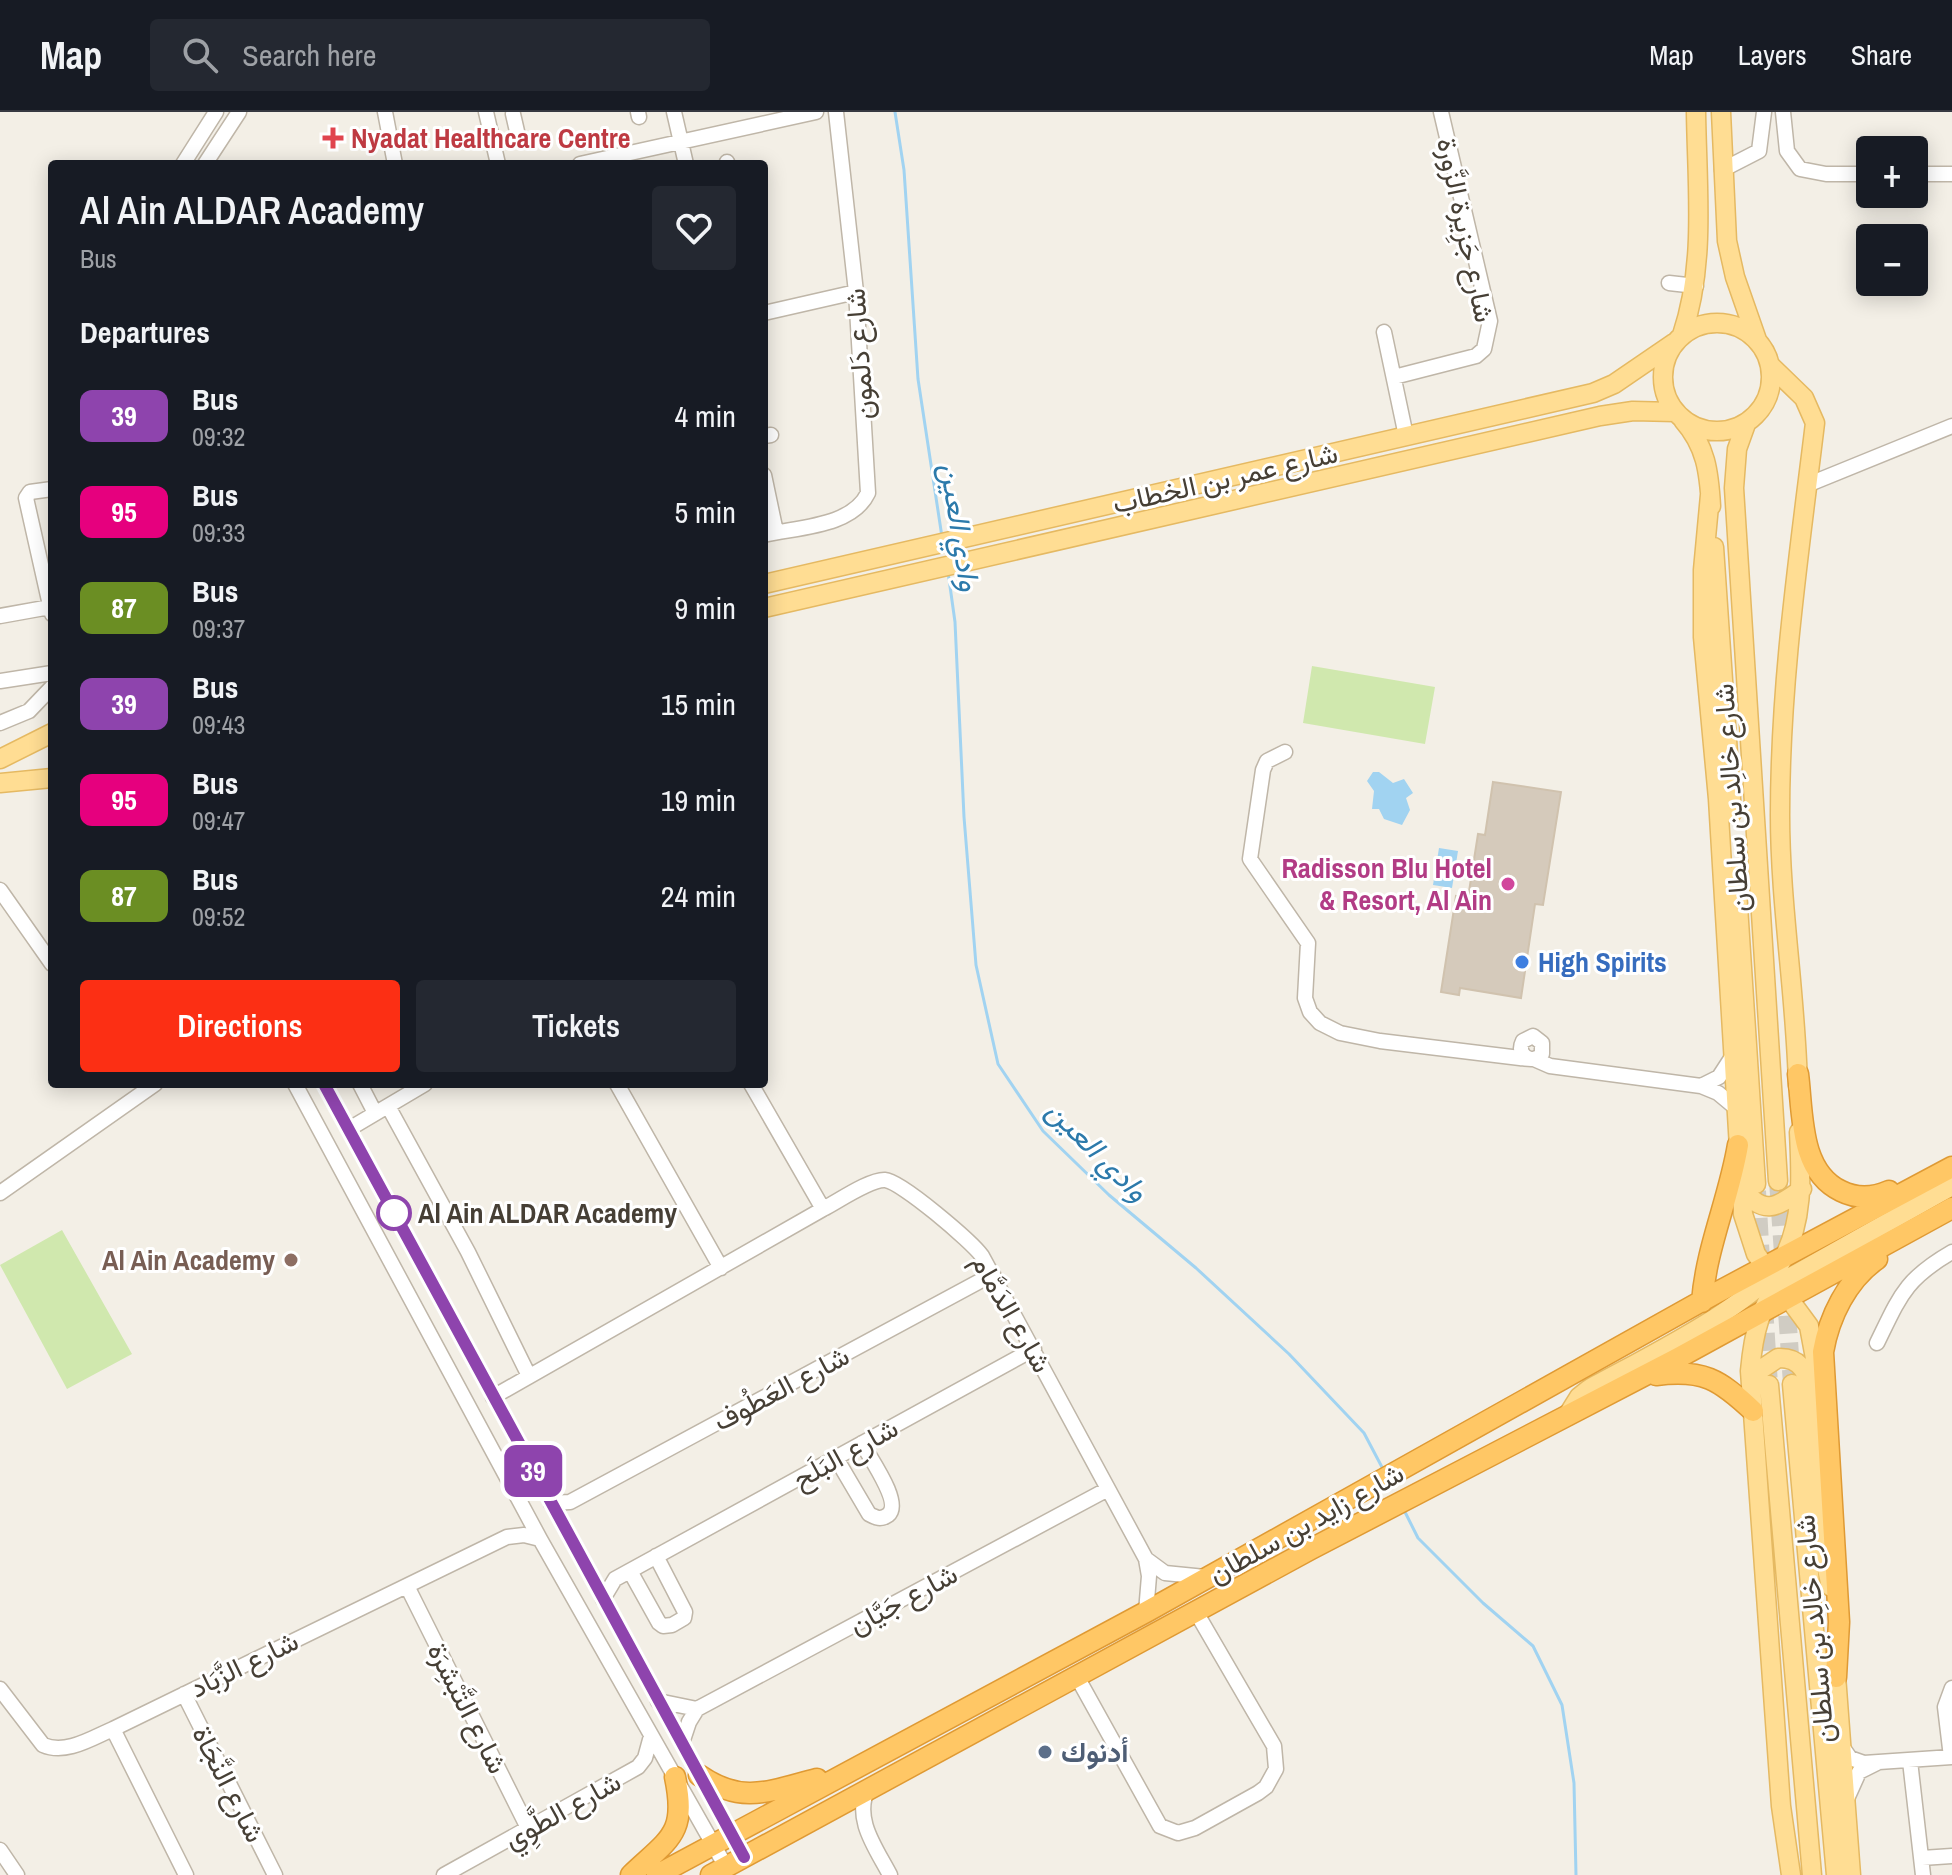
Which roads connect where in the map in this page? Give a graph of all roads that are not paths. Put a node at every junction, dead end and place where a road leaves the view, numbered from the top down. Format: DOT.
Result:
graph roads {
  1 [pos="216,112"];
  2 [pos="239,112"];
  3 [pos="385,112"];
  4 [pos="486,112"];
  5 [pos="674,112"];
  6 [pos="816,112"];
  7 [pos="836,112"];
  8 [pos="1441,112"];
  9 [pos="1696,112"];
  10 [pos="1721,112"];
  11 [pos="1764,112"];
  12 [pos="1783,112"];
  13 [pos="513,114"];
  14 [pos="491,137"];
  15 [pos="681,141"];
  16 [pos="186,160"];
  17 [pos="208,160"];
  18 [pos="394,160"];
  19 [pos="497,160"];
  20 [pos="598,160"];
  21 [pos="685,160"];
  22 [pos="1722,170"];
  23 [pos="1856,174"];
  24 [pos="1928,174"];
  25 [pos="1952,174"];
  26 [pos="1669,283"];
  27 [pos="1696,286"];
  28 [pos="856,292"];
  29 [pos="768,312"];
  30 [pos="1384,332"];
  31 [pos="1678,339"];
  32 [pos="1757,340"];
  33 [pos="1770,365"];
  34 [pos="1394,377"];
  35 [pos="1679,416"];
  36 [pos="1746,424"];
  37 [pos="1952,426"];
  38 [pos="1406,436"];
  39 [pos="1807,485"];
  40 [pos="48,490"];
  41 [pos="1710,495"];
  42 [pos="770,533"];
  43 [pos="768,583"];
  44 [pos="48,597"];
  45 [pos="768,607"];
  46 [pos="48,610"];
  47 [pos="0,616"];
  48 [pos="48,674"];
  49 [pos="0,681"];
  50 [pos="48,692"];
  51 [pos="0,723"];
  52 [pos="48,735"];
  53 [pos="1285,752"];
  54 [pos="0,759"];
  55 [pos="48,778"];
  56 [pos="0,783"];
  57 [pos="0,890"];
  58 [pos="48,958"];
  59 [pos="1500,1055"];
  60 [pos="1536,1056"];
  61 [pos="1732,1057"];
  62 [pos="1798,1074"];
  63 [pos="1701,1086"];
  64 [pos="144,1088"];
  65 [pos="297,1088"];
  66 [pos="326,1088"];
  67 [pos="363,1088"];
  68 [pos="418,1088"];
  69 [pos="619,1088"];
  70 [pos="753,1088"];
  71 [pos="1736,1108"];
  72 [pos="382,1110"];
  73 [pos="349,1129"];
  74 [pos="1738,1145"];
  75 [pos="1952,1156"];
  76 [pos="1952,1167"];
  77 [pos="1778,1181"];
  78 [pos="1748,1185"];
  79 [pos="1952,1186"];
  80 [pos="1802,1189"];
  81 [pos="0,1193"];
  82 [pos="1952,1208"];
  83 [pos="823,1209"];
  84 [pos="1952,1217"];
  85 [pos="1952,1252"];
  86 [pos="1784,1256"];
  87 [pos="721,1268"];
  88 [pos="993,1274"];
  89 [pos="1775,1282"];
  90 [pos="1702,1302"];
  91 [pos="1762,1311"];
  92 [pos="1877,1343"];
  93 [pos="1034,1349"];
  94 [pos="529,1376"];
  95 [pos="1640,1377"];
  96 [pos="1792,1384"];
  97 [pos="1769,1385"];
  98 [pos="493,1397"];
  99 [pos="1752,1402"];
  100 [pos="1569,1413"];
  101 [pos="862,1443"];
  102 [pos="836,1458"];
  103 [pos="1108,1489"];
  104 [pos="521,1500"];
  105 [pos="570,1502"];
  106 [pos="551,1503"];
  107 [pos="563,1524"];
  108 [pos="507,1537"];
  109 [pos="540,1539"];
  110 [pos="656,1556"];
  111 [pos="1146,1559"];
  112 [pos="630,1571"];
  113 [pos="589,1575"];
  114 [pos="1209,1577"];
  115 [pos="615,1579"];
  116 [pos="407,1586"];
  117 [pos="1831,1587"];
  118 [pos="603,1599"];
  119 [pos="1146,1612"];
  120 [pos="1196,1612"];
  121 [pos="1076,1675"];
  122 [pos="1836,1677"];
  123 [pos="1952,1688"];
  124 [pos="0,1689"];
  125 [pos="184,1694"];
  126 [pos="658,1701"];
  127 [pos="697,1709"];
  128 [pos="113,1729"];
  129 [pos="651,1736"];
  130 [pos="682,1743"];
  131 [pos="1841,1744"];
  132 [pos="1777,1753"];
  133 [pos="1951,1757"];
  134 [pos="1910,1761"];
  135 [pos="1877,1763"];
  136 [pos="638,1767"];
  137 [pos="844,1773"];
  138 [pos="673,1774"];
  139 [pos="699,1775"];
  140 [pos="868,1788"];
  141 [pos="1845,1801"];
  142 [pos="830,1809"];
  143 [pos="864,1823"];
  144 [pos="529,1830"];
  145 [pos="723,1839"];
  146 [pos="1,1854"];
  147 [pos="1952,1856"];
  148 [pos="1922,1858"];
  149 [pos="727,1866"];
  150 [pos="17,1875"];
  151 [pos="186,1875"];
  152 [pos="275,1875"];
  153 [pos="444,1875"];
  154 [pos="631,1875"];
  155 [pos="657,1875"];
  156 [pos="890,1875"];
  157 [pos="1791,1875"];
  158 [pos="1799,1875"];
  159 [pos="1812,1875"];
  160 [pos="1836,1875"];
  161 [pos="1851,1875"];
  162 [pos="1923,1875"];
  1 -- 16 [label="street"];
  2 -- 17 [label="street"];
  3 -- 18 [label="street"];
  4 -- 14 [label="street"];
  5 -- 15 [label="street"];
  6 -- 15 [label="street"];
  7 -- 28 [label="street, شارع دَلمون"];
  8 -- 34 [label="street, شارع جَزِيرة الزَّورة"];
  9 -- 27 [label="main road"];
  10 -- 22 [label="main road"];
  11 -- 22 [label="street"];
  12 -- 23 [label="street"];
  13 -- 14 [label="street"];
  14 -- 19 [label="street"];
  15 -- 20 [label="street"];
  15 -- 21 [label="street"];
  22 -- 32 [label="main road"];
  24 -- 25 [label="street"];
  26 -- 27 [label="street"];
  27 -- 31 [label="main road"];
  28 -- 29 [label="street"];
  28 -- 42 [label="street, شارع دَلمون"];
  30 -- 34 [label="street"];
  31 -- 32 [label="main road"];
  31 -- 35 [label="main road"];
  31 -- 38 [label="main road, شارع عمر بن الخطاب"];
  32 -- 33 [label="main road"];
  33 -- 36 [label="main road"];
  33 -- 39 [label="main road"];
  34 -- 38 [label="street"];
  35 -- 36 [label="main road"];
  35 -- 41 [label="main road, شارع خالِد بن سلطان"];
  35 -- 45 [label="main road, شارع عمر بن الخطاب"];
  36 -- 77 [label="main road, شارع خالِد بن سلطان"];
  37 -- 39 [label="street"];
  38 -- 43 [label="main road, شارع عمر بن الخطاب"];
  39 -- 62 [label="main road"];
  40 -- 44 [label="street"];
  41 -- 61 [label="main road"];
  41 -- 78 [label="main road, شارع خالِد بن سلطان"];
  46 -- 47 [label="street"];
  48 -- 49 [label="street"];
  50 -- 51 [label="street"];
  52 -- 54 [label="main road"];
  53 -- 59 [label="street"];
  55 -- 56 [label="main road"];
  57 -- 58 [label="street"];
  59 -- 60 [label="street"];
  59 -- 60 [label="street"];
  60 -- 63 [label="street"];
  61 -- 63 [label="street"];
  61 -- 71 [label="main road"];
  62 -- 75 [label="highway"];
  62 -- 80 [label="main road"];
  63 -- 71 [label="street"];
  64 -- 81 [label="street"];
  65 -- 104 [label="street"];
  66 -- 73 [label="street"];
  67 -- 72 [label="street"];
  68 -- 72 [label="street"];
  69 -- 87 [label="street"];
  70 -- 83 [label="street"];
  71 -- 74 [label="main road"];
  72 -- 73 [label="street"];
  72 -- 94 [label="street"];
  73 -- 98 [label="street"];
  74 -- 78 [label="main road"];
  74 -- 90 [label="highway"];
  76 -- 86 [label="highway, شارع زايد بن سلطان"];
  78 -- 80 [label="main road"];
  78 -- 89 [label="main road"];
  79 -- 89 [label="main road"];
  80 -- 86 [label="main road"];
  82 -- 89 [label="highway, شارع زايد بن سلطان"];
  83 -- 87 [label="street, شارع الدَمَّام"];
  83 -- 88 [label="street, شارع الدَمَّام"];
  84 -- 122 [label="highway"];
  85 -- 92 [label="street"];
  86 -- 89 [label="highway, شارع زايد بن سلطان"];
  87 -- 94 [label="street, شارع الدَمَّام"];
  88 -- 93 [label="street, شارع الدَمَّام"];
  88 -- 105 [label="street, شارع العَطُوف"];
  89 -- 90 [label="highway, شارع زايد بن سلطان"];
  89 -- 91 [label="highway, شارع زايد بن سلطان"];
  89 -- 100 [label="main road"];
  89 -- 117 [label="main road"];
  90 -- 114 [label="highway, شارع زايد بن سلطان"];
  91 -- 95 [label="highway, شارع زايد بن سلطان"];
  91 -- 99 [label="main road"];
  93 -- 101 [label="street, شارع البَلَح"];
  93 -- 103 [label="street, شارع الدَمَّام"];
  94 -- 98 [label="street, شارع الدَمَّام"];
  95 -- 99 [label="highway"];
  95 -- 100 [label="highway, شارع زايد بن سلطان"];
  96 -- 160 [label="main road, شارع خالِد بن سلطان"];
  97 -- 159 [label="main road, شارع خالِد بن سلطان"];
  98 -- 106 [label="street"];
  99 -- 117 [label="main road"];
  99 -- 132 [label="main road"];
  100 -- 120 [label="highway, شارع زايد بن سلطان"];
  101 -- 102 [label="street, شارع البَلَح"];
  101 -- 102 [label="street"];
  102 -- 110 [label="street, شارع البَلَح"];
  103 -- 111 [label="street, شارع الدَمَّام"];
  103 -- 127 [label="street, شارع جَيَّان"];
  104 -- 108 [label="street"];
  104 -- 109 [label="street"];
  105 -- 106 [label="street, شارع العَطُوف"];
  105 -- 107 [label="street"];
  106 -- 107 [label="street"];
  107 -- 113 [label="street"];
  108 -- 109 [label="street, شارع الزَّبَاد"];
  108 -- 116 [label="street, شارع الزَّبَاد"];
  109 -- 129 [label="street"];
  110 -- 112 [label="street, شارع البَلَح"];
  110 -- 112 [label="street"];
  111 -- 114 [label="street"];
  111 -- 119 [label="street, شارع الدَمَّام"];
  112 -- 115 [label="street, شارع البَلَح"];
  113 -- 115 [label="street"];
  113 -- 118 [label="street"];
  114 -- 119 [label="highway, شارع زايد بن سلطان"];
  115 -- 118 [label="street"];
  116 -- 125 [label="street, شارع الزَّبَاد"];
  116 -- 144 [label="street, شارع التَّبْشِرَة"];
  117 -- 122 [label="main road"];
  118 -- 126 [label="street"];
  119 -- 137 [label="highway, شارع زايد بن سلطان"];
  120 -- 121 [label="highway, شارع زايد بن سلطان"];
  120 -- 121 [label="street"];
  121 -- 140 [label="highway, شارع زايد بن سلطان"];
  122 -- 131 [label="main road"];
  123 -- 133 [label="street"];
  124 -- 128 [label="street, شارع الزَّبَاد"];
  125 -- 128 [label="street, شارع الزَّبَاد"];
  125 -- 152 [label="street, شارع النَّجَاة"];
  126 -- 127 [label="street"];
  126 -- 130 [label="street"];
  127 -- 130 [label="street"];
  128 -- 151 [label="street"];
  129 -- 136 [label="street, شارع الطَّوِي"];
  129 -- 138 [label="street"];
  130 -- 139 [label="street"];
  131 -- 135 [label="street"];
  131 -- 141 [label="main road"];
  132 -- 157 [label="main road"];
  132 -- 158 [label="main road"];
  133 -- 134 [label="street"];
  134 -- 135 [label="street"];
  134 -- 148 [label="street"];
  135 -- 141 [label="street"];
  136 -- 138 [label="street, شارع الطَّوِي"];
  136 -- 144 [label="street, شارع الطَّوِي"];
  137 -- 139 [label="highway"];
  137 -- 145 [label="highway, شارع زايد بن سلطان"];
  138 -- 145 [label="street"];
  138 -- 154 [label="highway"];
  139 -- 145 [label="street"];
  140 -- 142 [label="highway, شارع زايد بن سلطان"];
  140 -- 143 [label="street"];
  141 -- 161 [label="main road"];
  142 -- 143 [label="street"];
  142 -- 149 [label="highway, شارع زايد بن سلطان"];
  143 -- 156 [label="street"];
  144 -- 153 [label="street, شارع الطَّوِي"];
  145 -- 149 [label="street"];
  145 -- 155 [label="highway, شارع زايد بن سلطان"];
  146 -- 150 [label="street"];
  147 -- 148 [label="street"];
  148 -- 162 [label="street"];
}
